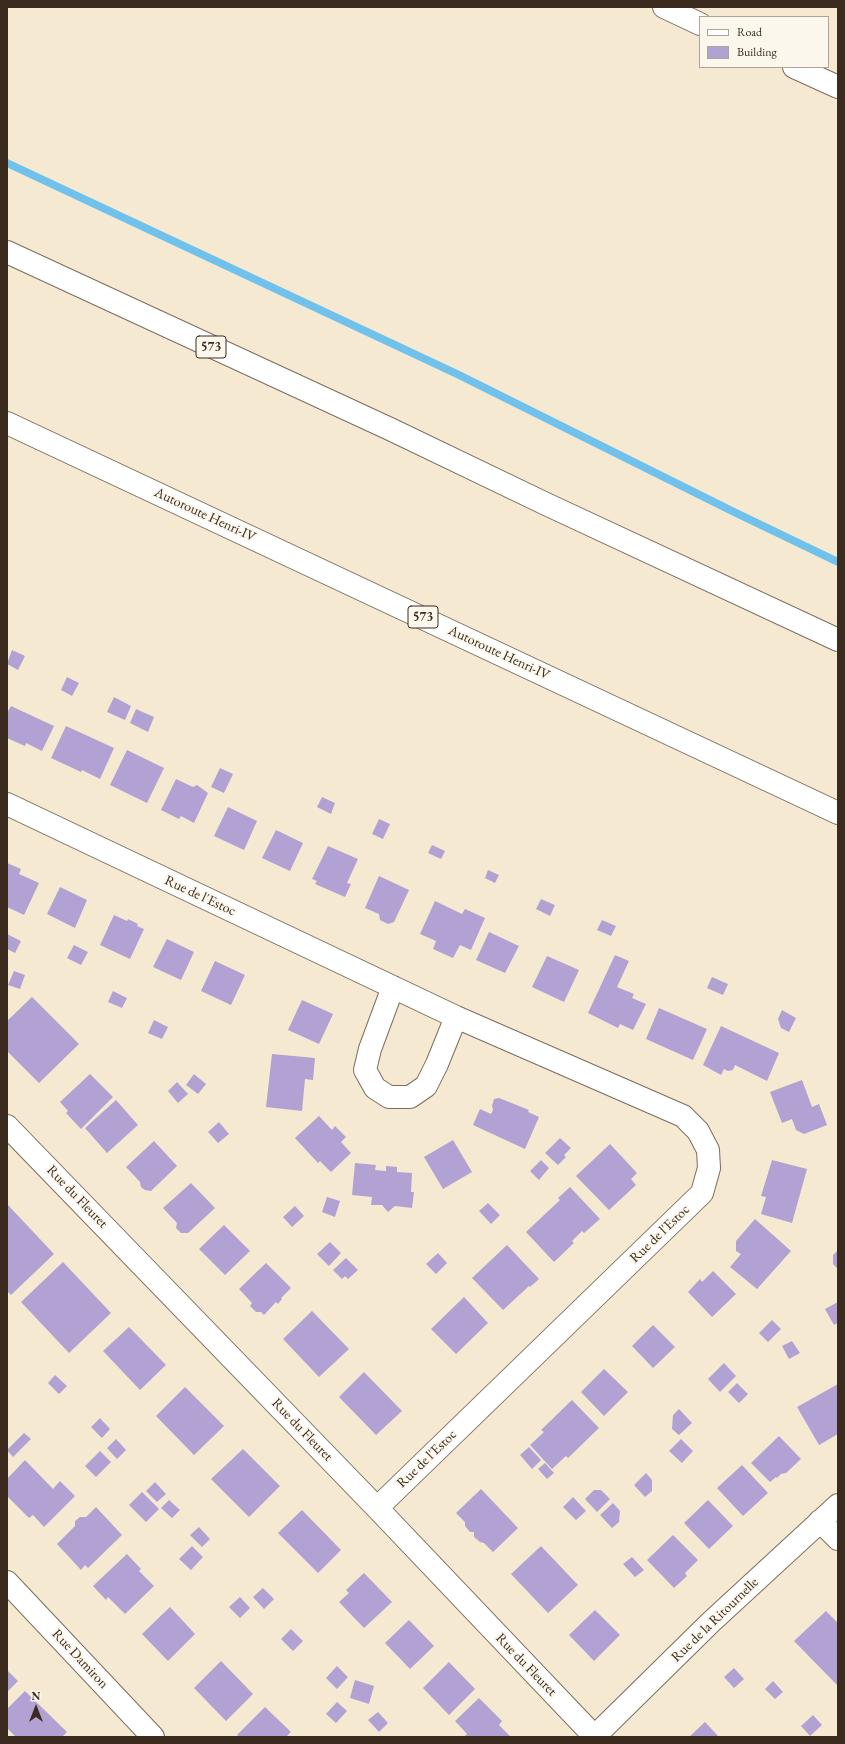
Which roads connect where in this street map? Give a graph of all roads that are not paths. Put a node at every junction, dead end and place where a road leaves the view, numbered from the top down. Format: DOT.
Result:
graph roads {
  1 [pos="664,7"];
  2 [pos="699,24"];
  3 [pos="796,68"];
  4 [pos="838,87"];
  5 [pos="7,252"];
  6 [pos="7,423"];
  7 [pos="838,640"];
  8 [pos="7,804"];
  9 [pos="838,813"];
  10 [pos="393,987"];
  11 [pos="456,1017"];
  12 [pos="7,1126"];
  13 [pos="838,1505"];
  14 [pos="377,1508"];
  15 [pos="820,1521"];
  16 [pos="838,1539"];
  17 [pos="7,1582"];
  18 [pos="144,1734"];
  19 [pos="594,1737"];
  1 -- 2 [label="main road"];
  3 -- 4 [label="main road"];
  5 -- 7 [label="main road, 573"];
  6 -- 9 [label="main road, Autoroute Henri-IV / 573"];
  8 -- 10 [label="main road, Rue de l'Estoc"];
  10 -- 11 [label="main road, Rue de l'Estoc"];
  10 -- 11 [label="main road"];
  11 -- 14 [label="main road, Rue de l'Estoc"];
  12 -- 14 [label="main road, Rue du Fleuret"];
  13 -- 15 [label="main road, Rue de la Ritournelle"];
  14 -- 19 [label="main road, Rue du Fleuret"];
  15 -- 16 [label="main road"];
  15 -- 19 [label="main road, Rue de la Ritournelle"];
  17 -- 18 [label="main road, Rue Damiron"];
}
